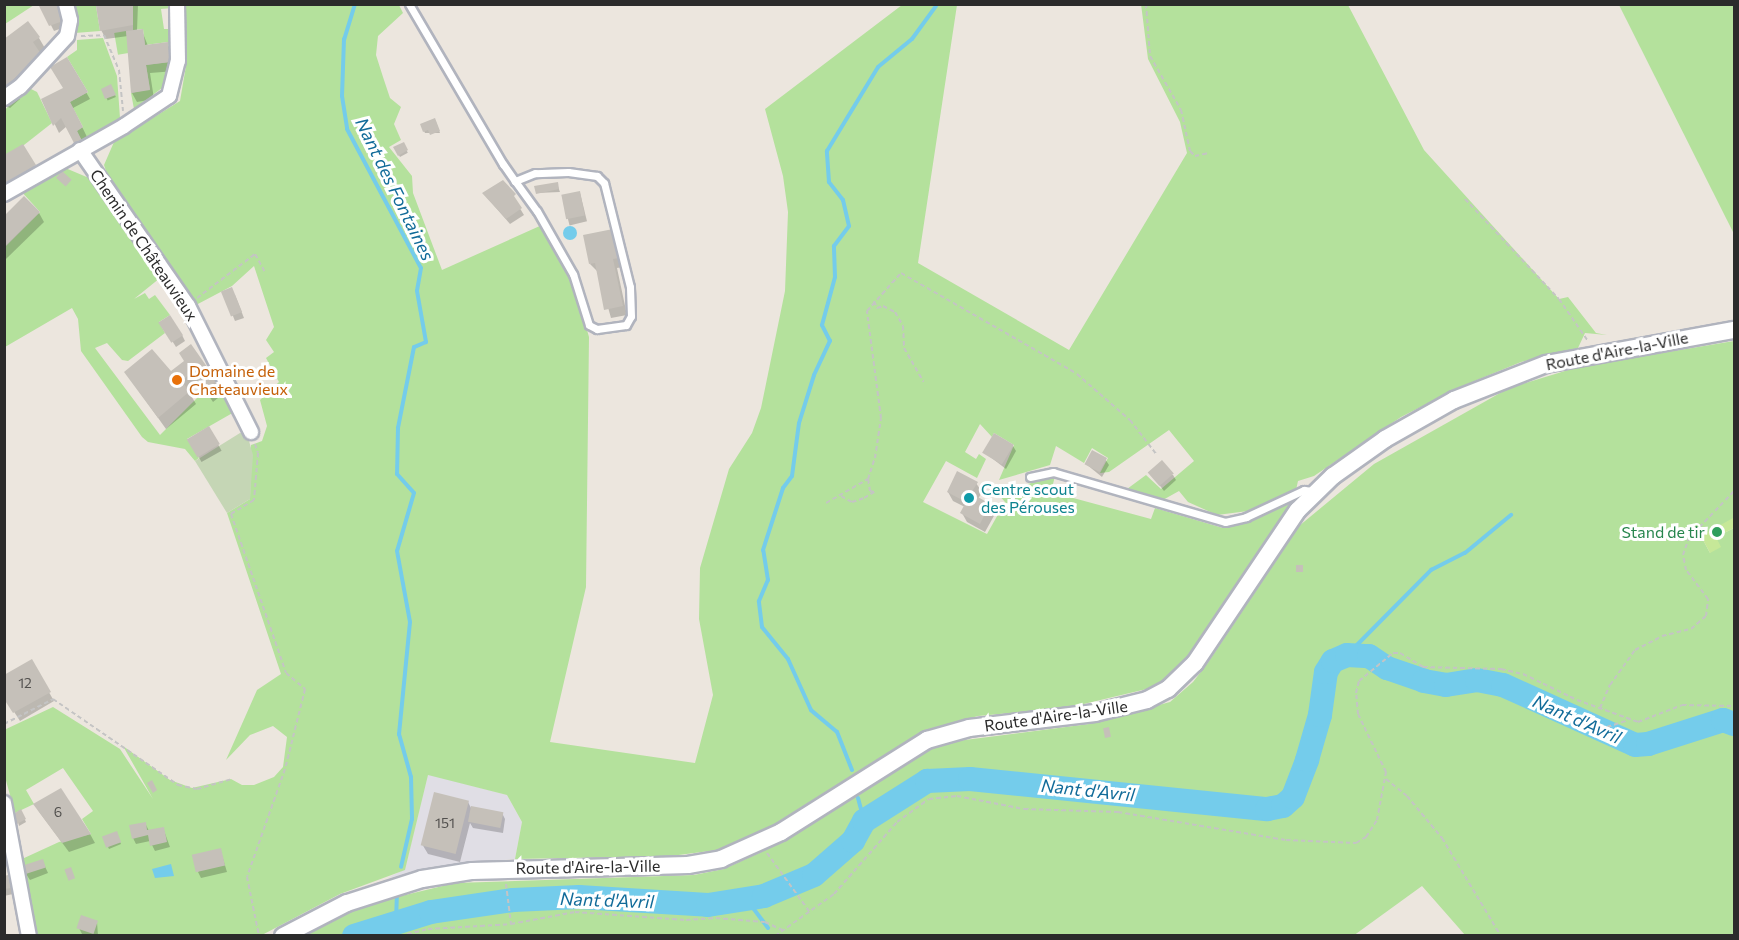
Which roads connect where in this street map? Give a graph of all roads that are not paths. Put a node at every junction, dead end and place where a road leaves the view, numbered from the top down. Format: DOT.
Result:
graph roads {
  1 [pos="66,4"];
  2 [pos="177,4"];
  3 [pos="409,4"];
  4 [pos="4,98"];
  5 [pos="80,150"];
  6 [pos="515,181"];
  7 [pos="4,194"];
  8 [pos="1734,330"];
  9 [pos="251,432"];
  10 [pos="1030,477"];
  11 [pos="1315,492"];
  12 [pos="4,803"];
  13 [pos="28,936"];
  14 [pos="283,936"];
  1 -- 4 [label="street"];
  2 -- 5 [label="street, Chemin de Châteauvieux"];
  3 -- 6 [label="lane"];
  5 -- 7 [label="street, Chemin de Châteauvieux"];
  5 -- 9 [label="street, Chemin de Châteauvieux"];
  6 -- 6 [label="lane"];
  8 -- 11 [label="street, Route d'Aire-la-Ville"];
  10 -- 11 [label="lane"];
  11 -- 14 [label="street, Route d'Aire-la-Ville"];
  12 -- 13 [label="street"];
}
